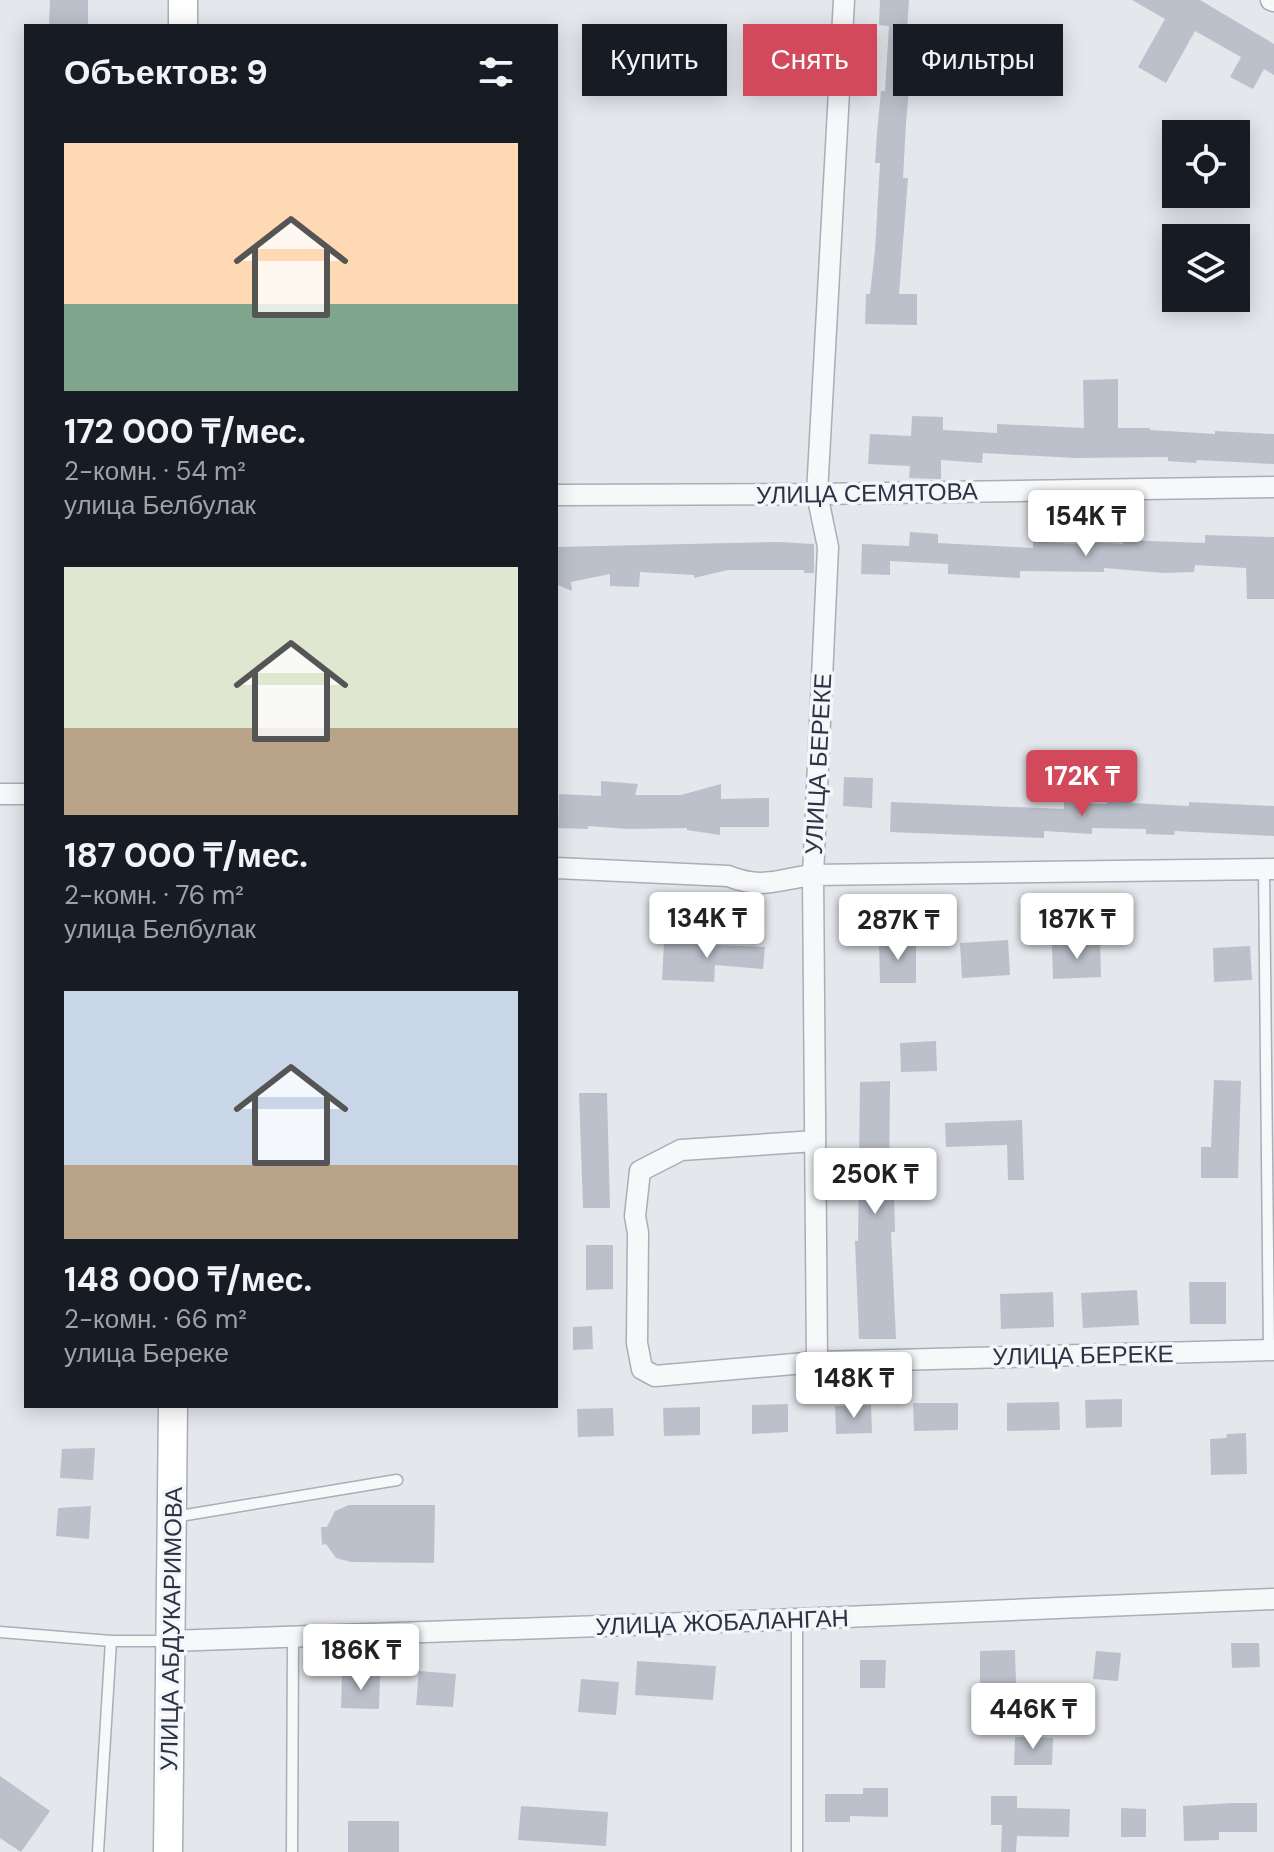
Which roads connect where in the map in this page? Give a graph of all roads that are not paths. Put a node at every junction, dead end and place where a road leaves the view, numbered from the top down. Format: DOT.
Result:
graph roads {
  1 [pos="183,0"];
  2 [pos="844,0"];
  3 [pos="183,24"];
  4 [pos="1274,487"];
  5 [pos="817,494"];
  6 [pos="558,495"];
  7 [pos="0,794"];
  8 [pos="24,794"];
  9 [pos="558,868"];
  10 [pos="1269,869"];
  11 [pos="813,875"];
  12 [pos="815,1141"];
  13 [pos="1272,1350"];
  14 [pos="817,1362"];
  15 [pos="173,1408"];
  16 [pos="397,1480"];
  17 [pos="172,1518"];
  18 [pos="1274,1599"];
  19 [pos="797,1619"];
  20 [pos="0,1632"];
  21 [pos="293,1637"];
  22 [pos="111,1641"];
  23 [pos="170,1641"];
  24 [pos="98,1852"];
  25 [pos="168,1852"];
  26 [pos="292,1852"];
  27 [pos="797,1852"];
  1 -- 3 [label="main road"];
  2 -- 5 [label="street, УЛИЦА БЕРЕКЕ"];
  4 -- 5 [label="street, УЛИЦА СЕМЯТОВА"];
  5 -- 6 [label="street, УЛИЦА СЕМЯТОВА"];
  5 -- 11 [label="street, УЛИЦА БЕРЕКЕ"];
  7 -- 8 [label="street"];
  9 -- 11 [label="street"];
  10 -- 11 [label="street"];
  10 -- 13 [label="lane"];
  11 -- 12 [label="street, УЛИЦА БЕРЕКЕ"];
  12 -- 14 [label="street, УЛИЦА БЕРЕКЕ"];
  12 -- 14 [label="street"];
  13 -- 14 [label="street, УЛИЦА БЕРЕКЕ"];
  15 -- 17 [label="main road, УЛИЦА АБДУКАРИМОВА"];
  16 -- 17 [label="lane"];
  17 -- 23 [label="main road, УЛИЦА АБДУКАРИМОВА"];
  18 -- 19 [label="street, УЛИЦА ЖОБАЛАНГАН"];
  19 -- 21 [label="street, УЛИЦА ЖОБАЛАНГАН"];
  19 -- 27 [label="lane"];
  20 -- 22 [label="lane"];
  21 -- 23 [label="street, УЛИЦА ЖОБАЛАНГАН"];
  21 -- 26 [label="lane"];
  22 -- 23 [label="lane"];
  22 -- 24 [label="lane"];
  23 -- 25 [label="main road, УЛИЦА АБДУКАРИМОВА"];
}
